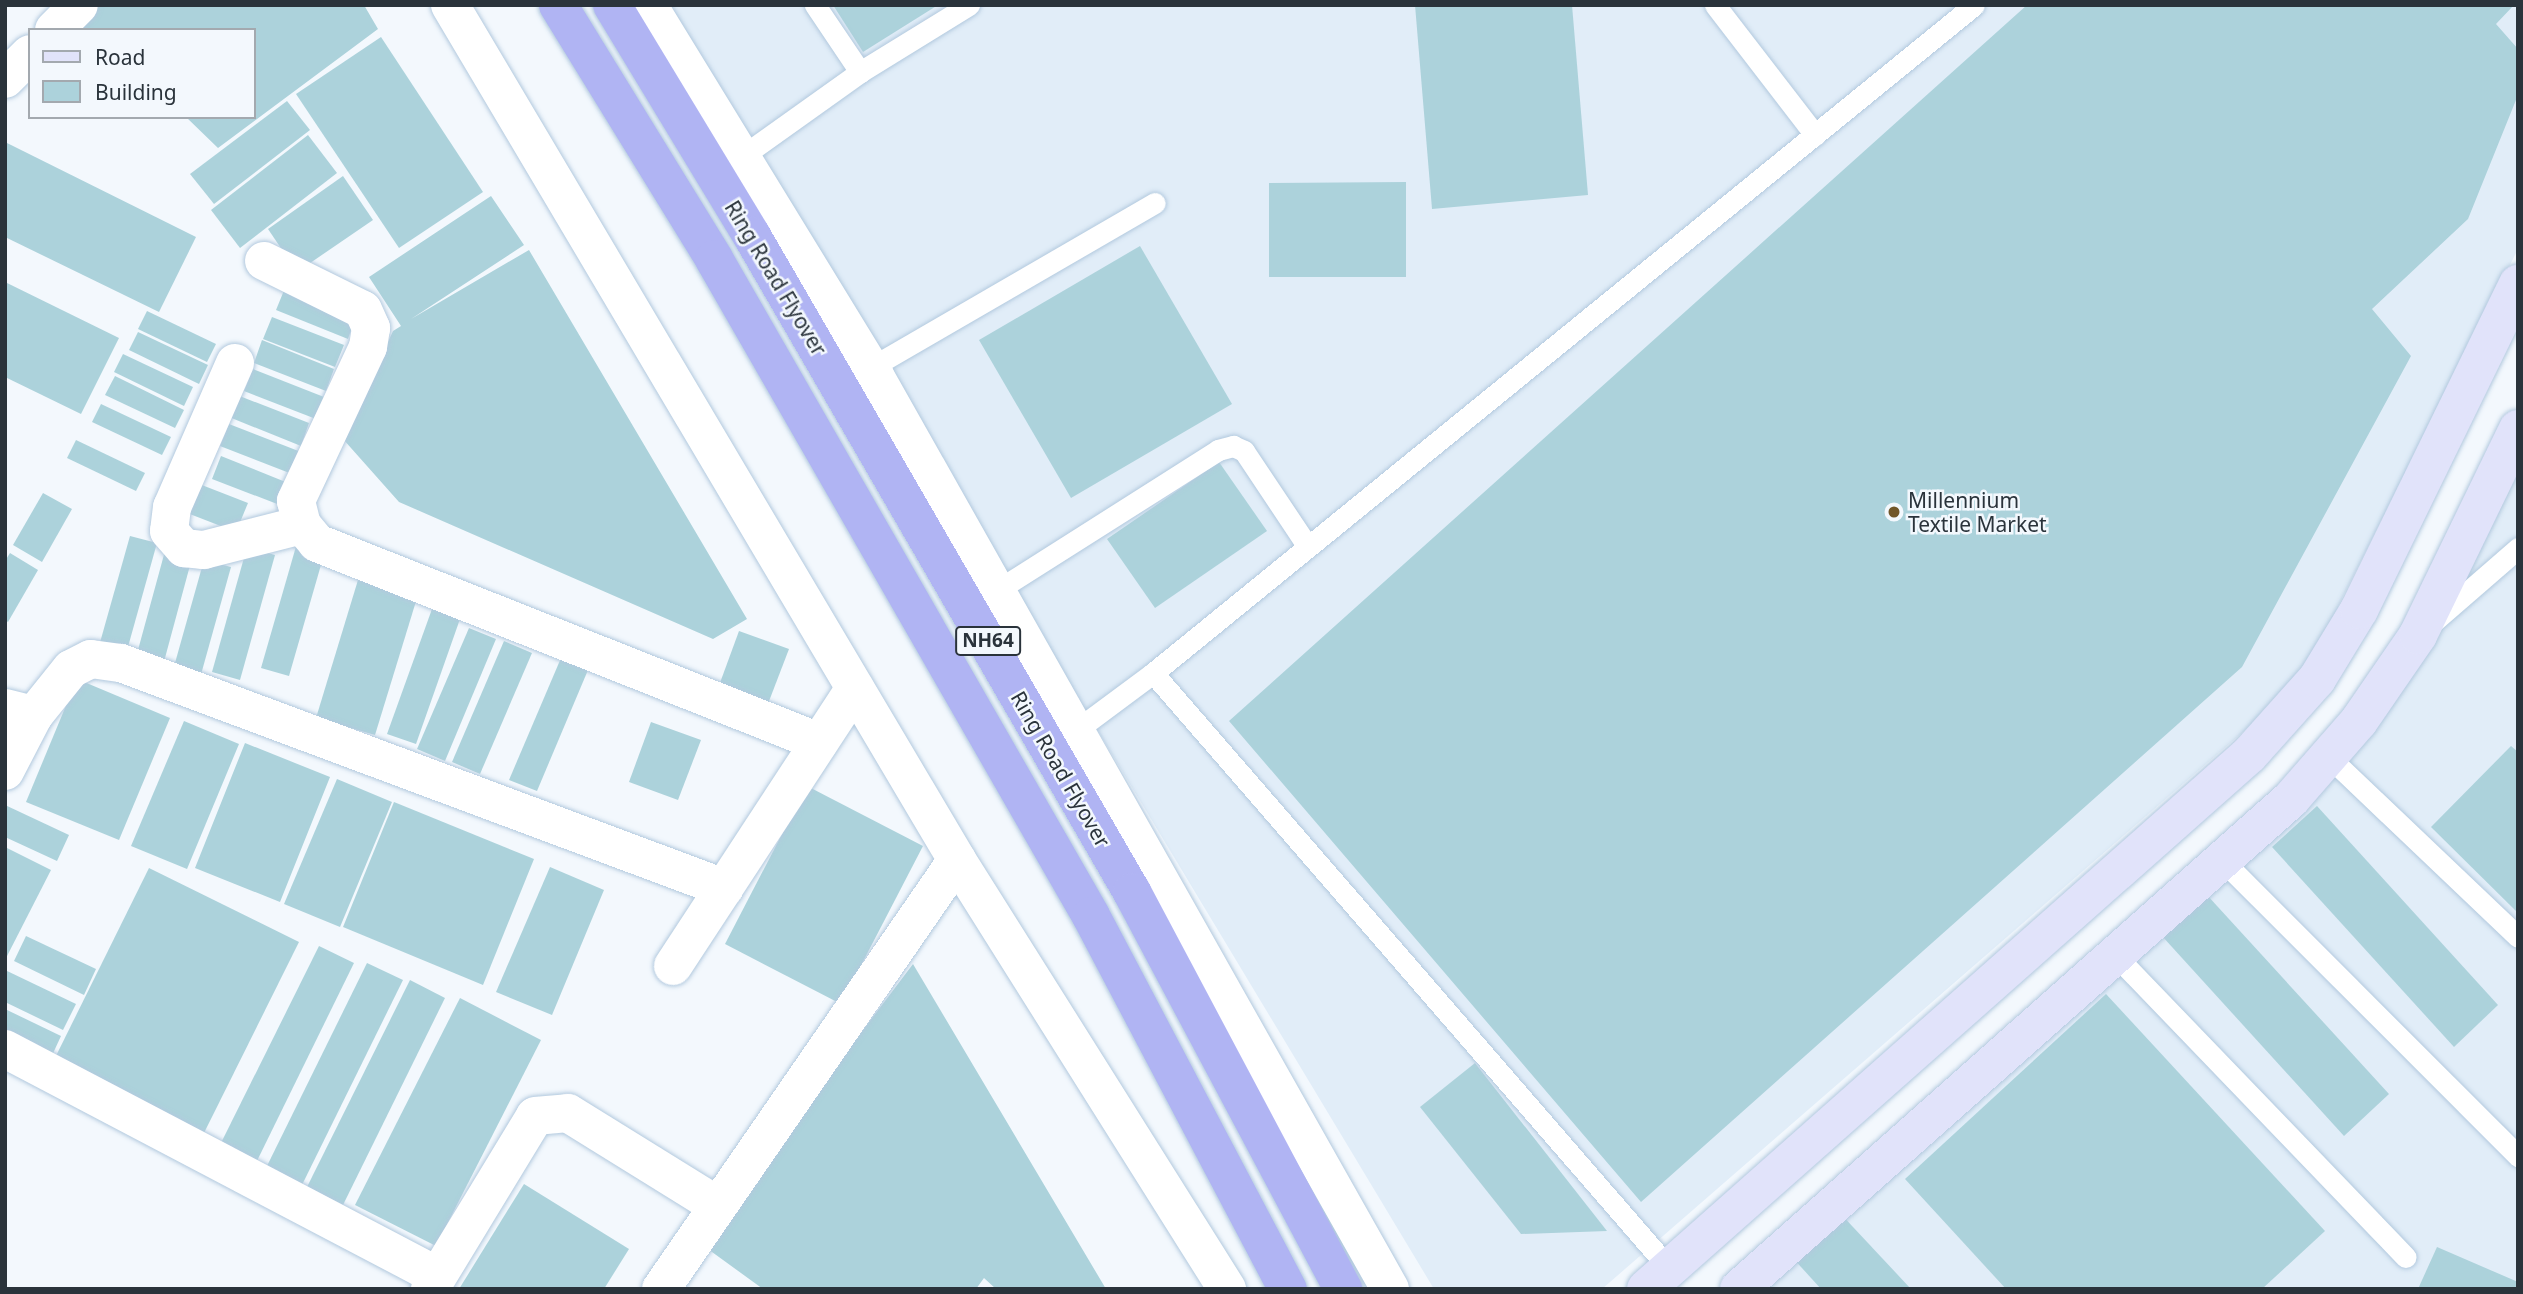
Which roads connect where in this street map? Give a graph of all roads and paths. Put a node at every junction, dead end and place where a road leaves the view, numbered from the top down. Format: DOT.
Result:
graph roads {
  1 [pos="79,5"];
  2 [pos="450,5"];
  3 [pos="558,5"];
  4 [pos="612,5"];
  5 [pos="649,5"];
  6 [pos="815,5"];
  7 [pos="969,5"];
  8 [pos="1715,5"];
  9 [pos="1975,5"];
  10 [pos="56,28"];
  11 [pos="28,56"];
  12 [pos="860,72"];
  13 [pos="5,79"];
  14 [pos="1815,135"];
  15 [pos="741,158"];
  16 [pos="1156,203"];
  17 [pos="264,261"];
  18 [pos="2518,284"];
  19 [pos="235,363"];
  20 [pos="870,368"];
  21 [pos="2518,429"];
  22 [pos="302,525"];
  23 [pos="1308,547"];
  24 [pos="2518,548"];
  25 [pos="996,591"];
  26 [pos="2418,635"];
  27 [pos="1153,673"];
  28 [pos="855,688"];
  29 [pos="20,712"];
  30 [pos="1075,731"];
  31 [pos="819,742"];
  32 [pos="2328,756"];
  33 [pos="5,771"];
  34 [pos="957,860"];
  35 [pos="2222,860"];
  36 [pos="724,888"];
  37 [pos="2518,937"];
  38 [pos="2115,955"];
  39 [pos="673,966"];
  40 [pos="5,1049"];
  41 [pos="2518,1156"];
  42 [pos="718,1206"];
  43 [pos="2406,1257"];
  44 [pos="1657,1278"];
  45 [pos="433,1282"];
  46 [pos="661,1289"];
  47 [pos="1227,1289"];
  48 [pos="1288,1289"];
  49 [pos="1343,1289"];
  50 [pos="1390,1289"];
  51 [pos="1739,1289"];
  1 -- 10 [label="street"];
  2 -- 28 [label="street"];
  3 -- 48 [label="highway, Ring Road Flyover / NH64"];
  4 -- 49 [label="highway, Ring Road Flyover / NH64"];
  5 -- 15 [label="street"];
  6 -- 12 [label="lane"];
  7 -- 12 [label="lane"];
  8 -- 14 [label="lane"];
  9 -- 14 [label="lane"];
  11 -- 13 [label="street"];
  12 -- 15 [label="lane"];
  14 -- 23 [label="lane"];
  15 -- 20 [label="street"];
  16 -- 20 [label="lane"];
  17 -- 22 [label="street"];
  18 -- 44 [label="main road"];
  19 -- 22 [label="street"];
  20 -- 25 [label="street"];
  21 -- 26 [label="main road"];
  22 -- 31 [label="street"];
  23 -- 25 [label="lane"];
  23 -- 27 [label="lane"];
  24 -- 26 [label="lane"];
  25 -- 30 [label="street"];
  26 -- 32 [label="main road"];
  27 -- 30 [label="lane"];
  27 -- 44 [label="lane"];
  28 -- 31 [label="street"];
  28 -- 34 [label="street"];
  29 -- 33 [label="street"];
  29 -- 36 [label="street"];
  30 -- 50 [label="street"];
  31 -- 36 [label="street"];
  32 -- 35 [label="main road"];
  32 -- 37 [label="lane"];
  34 -- 42 [label="street"];
  34 -- 47 [label="street"];
  35 -- 38 [label="main road"];
  35 -- 41 [label="lane"];
  36 -- 39 [label="street"];
  38 -- 43 [label="lane"];
  38 -- 51 [label="main road"];
  40 -- 45 [label="street"];
  42 -- 45 [label="street"];
  42 -- 46 [label="street"];
}
